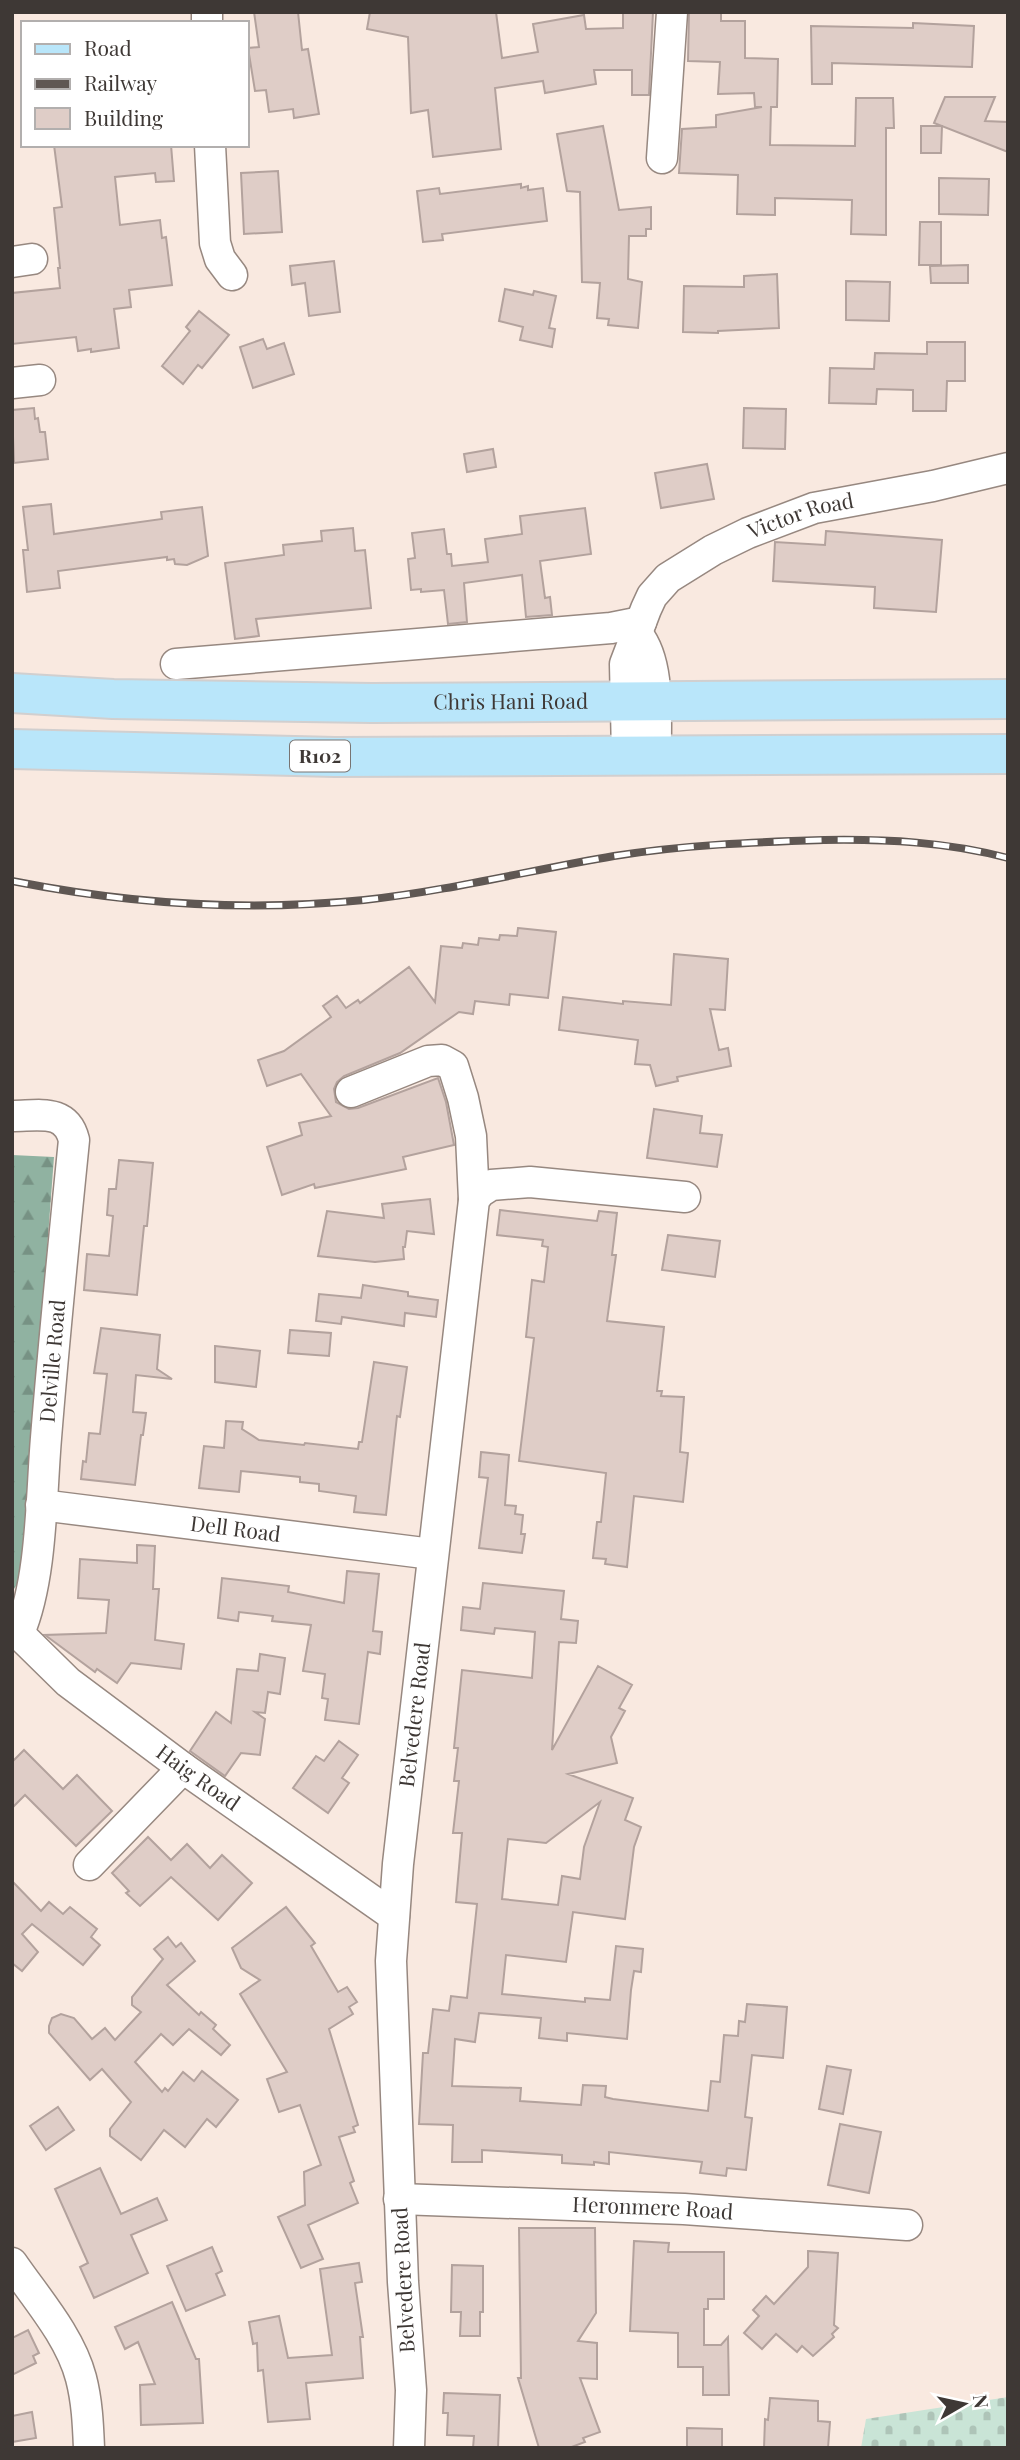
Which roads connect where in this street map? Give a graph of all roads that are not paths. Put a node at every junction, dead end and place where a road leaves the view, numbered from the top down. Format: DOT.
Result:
graph roads {
  1 [pos="672,12"];
  2 [pos="210,147"];
  3 [pos="662,158"];
  4 [pos="232,275"];
  5 [pos="1008,468"];
  6 [pos="640,628"];
  7 [pos="176,664"];
  8 [pos="12,694"];
  9 [pos="1008,699"];
  10 [pos="640,701"];
  11 [pos="12,749"];
  12 [pos="1008,754"];
  13 [pos="642,755"];
  14 [pos="351,1091"];
  15 [pos="24,1116"];
  16 [pos="685,1197"];
  17 [pos="474,1200"];
  18 [pos="41,1505"];
  19 [pos="432,1554"];
  20 [pos="15,1630"];
  21 [pos="184,1769"];
  22 [pos="89,1865"];
  23 [pos="394,1916"];
  24 [pos="399,2199"];
  25 [pos="907,2225"];
  26 [pos="12,2263"];
  27 [pos="89,2448"];
  28 [pos="410,2448"];
  1 -- 3 [label="street"];
  2 -- 4 [label="street"];
  5 -- 6 [label="street, Victor Road"];
  6 -- 7 [label="street"];
  6 -- 10 [label="street, Victor Road"];
  8 -- 10 [label="main road, Chris Hani Road"];
  9 -- 10 [label="main road, Chris Hani Road"];
  10 -- 13 [label="street, Victor Road"];
  11 -- 13 [label="main road, R102"];
  12 -- 13 [label="main road, R102"];
  14 -- 17 [label="street, Belvedere Road"];
  15 -- 18 [label="street, Delville Road"];
  16 -- 17 [label="street"];
  17 -- 19 [label="street, Belvedere Road"];
  18 -- 19 [label="street, Dell Road"];
  18 -- 20 [label="street, Delville Road"];
  19 -- 23 [label="street, Belvedere Road"];
  20 -- 21 [label="street, Haig Road"];
  21 -- 22 [label="street"];
  21 -- 23 [label="street, Haig Road"];
  23 -- 24 [label="street, Belvedere Road"];
  24 -- 25 [label="street, Heronmere Road"];
  24 -- 28 [label="street, Belvedere Road"];
  26 -- 27 [label="street"];
}
